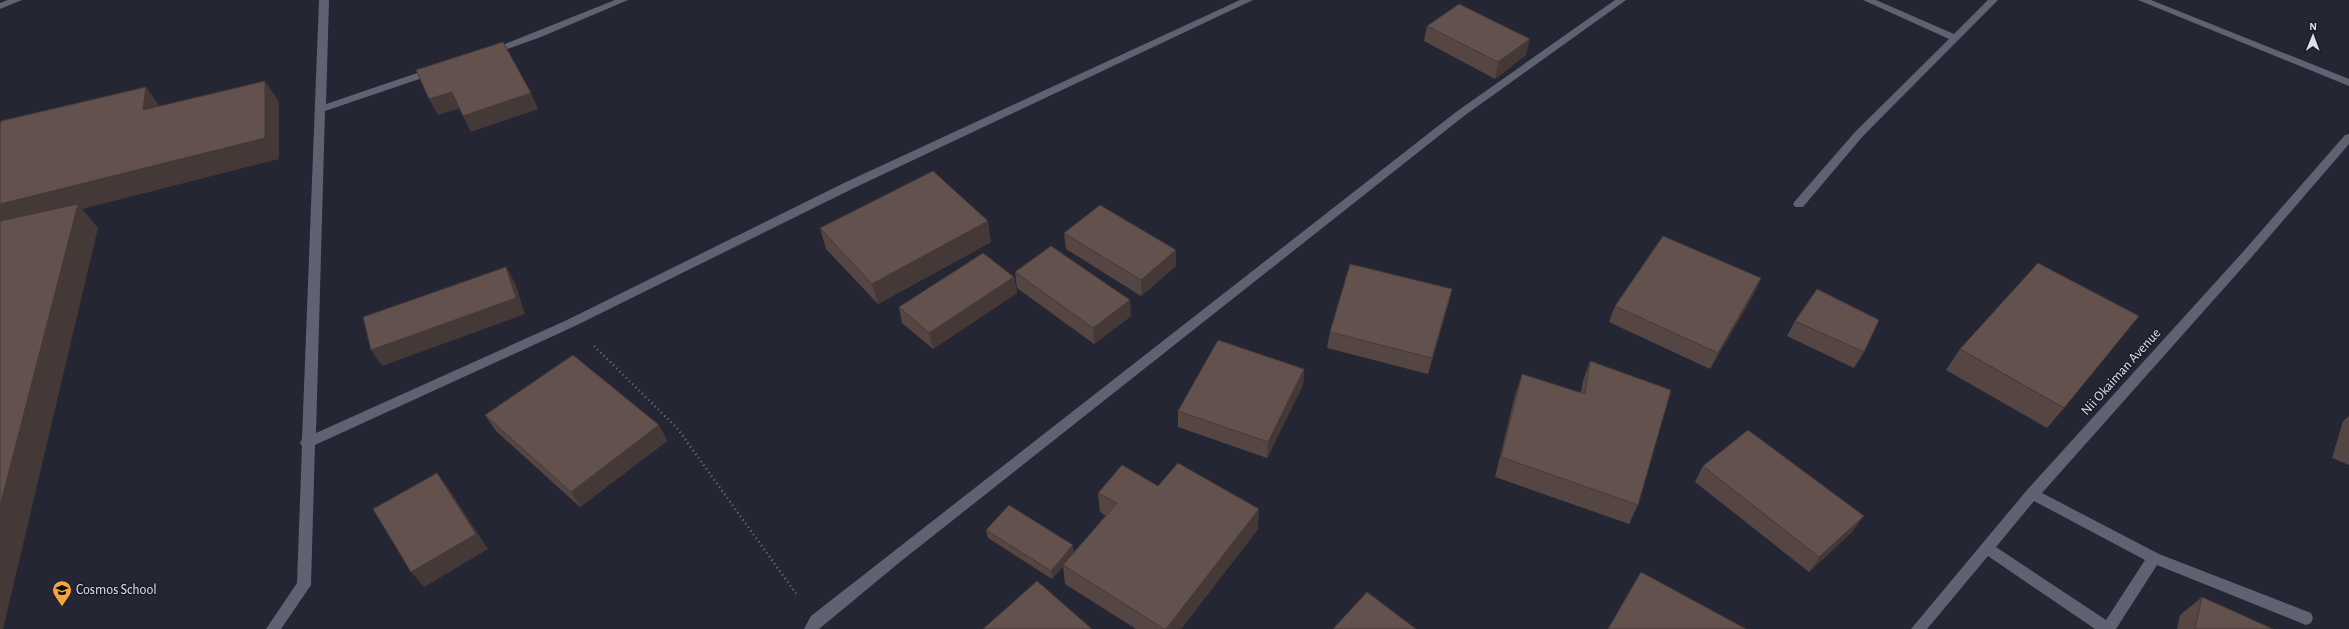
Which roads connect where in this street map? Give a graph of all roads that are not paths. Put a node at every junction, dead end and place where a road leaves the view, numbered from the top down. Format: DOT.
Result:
graph roads {
  1 [pos="16,0"];
  2 [pos="324,0"];
  3 [pos="623,0"];
  4 [pos="1248,0"];
  5 [pos="1621,0"];
  6 [pos="1868,0"];
  7 [pos="1993,0"];
  8 [pos="2143,0"];
  9 [pos="0,6"];
  10 [pos="1955,38"];
  11 [pos="478,56"];
  12 [pos="440,69"];
  13 [pos="2349,83"];
  14 [pos="319,110"];
  15 [pos="2349,137"];
  16 [pos="1799,204"];
  17 [pos="308,444"];
  18 [pos="2032,494"];
  19 [pos="1987,548"];
  20 [pos="2154,558"];
  21 [pos="2306,618"];
  22 [pos="814,625"];
  23 [pos="273,629"];
  24 [pos="1918,629"];
  25 [pos="2108,629"];
  1 -- 9 [label="street"];
  2 -- 14 [label="street"];
  3 -- 11 [label="street"];
  4 -- 17 [label="street"];
  5 -- 22 [label="street"];
  6 -- 10 [label="street"];
  7 -- 10 [label="street"];
  8 -- 13 [label="street"];
  10 -- 16 [label="street"];
  12 -- 14 [label="street"];
  14 -- 17 [label="street"];
  15 -- 18 [label="street, Nii Okaiman Avenue"];
  17 -- 23 [label="street"];
  18 -- 19 [label="street, Nii Okaiman Avenue"];
  18 -- 20 [label="street"];
  19 -- 24 [label="street, Nii Okaiman Avenue"];
  19 -- 25 [label="street"];
  20 -- 21 [label="street"];
  20 -- 25 [label="street"];
}
